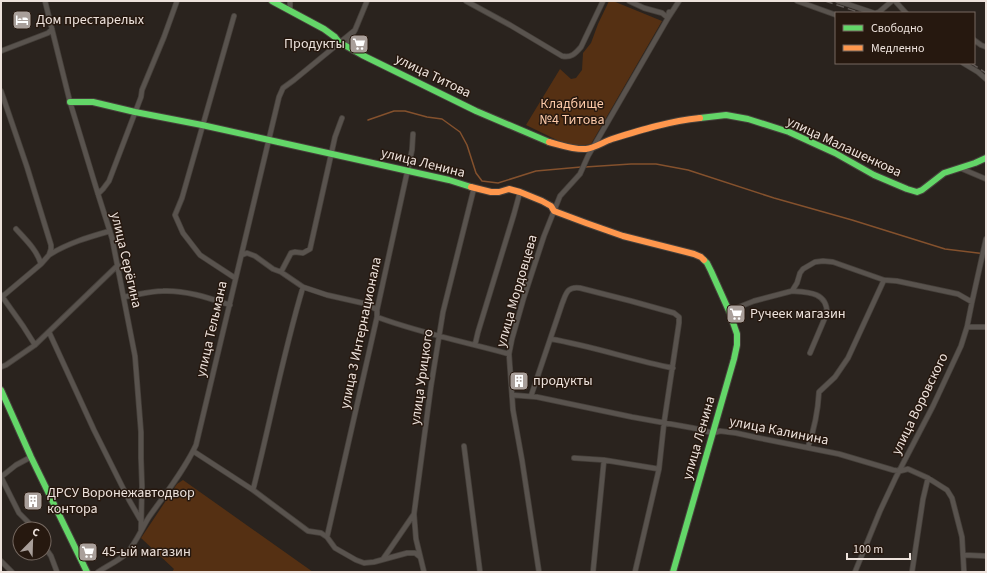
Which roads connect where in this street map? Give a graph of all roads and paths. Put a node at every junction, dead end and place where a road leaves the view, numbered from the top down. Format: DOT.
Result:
graph roads {
  1 [pos="45,1"];
  2 [pos="176,1"];
  3 [pos="272,1"];
  4 [pos="290,1"];
  5 [pos="367,1"];
  6 [pos="466,1"];
  7 [pos="603,1"];
  8 [pos="629,1"];
  9 [pos="679,1"];
  10 [pos="797,1"];
  11 [pos="838,1"];
  12 [pos="893,1"];
  13 [pos="290,10"];
  14 [pos="669,12"];
  15 [pos="872,12"];
  16 [pos="879,12"];
  17 [pos="905,12"];
  18 [pos="835,15"];
  19 [pos="234,16"];
  20 [pos="668,18"];
  21 [pos="52,29"];
  22 [pos="355,30"];
  23 [pos="975,41"];
  24 [pos="339,42"];
  25 [pos="347,47"];
  26 [pos="986,47"];
  27 [pos="1,51"];
  28 [pos="966,64"];
  29 [pos="986,79"];
  30 [pos="1,91"];
  31 [pos="70,102"];
  32 [pos="135,112"];
  33 [pos="342,118"];
  34 [pos="202,125"];
  35 [pos="414,134"];
  36 [pos="269,139"];
  37 [pos="594,148"];
  38 [pos="585,149"];
  39 [pos="332,153"];
  40 [pos="588,156"];
  41 [pos="986,158"];
  42 [pos="960,168"];
  43 [pos="407,170"];
  44 [pos="986,178"];
  45 [pos="474,188"];
  46 [pos="520,192"];
  47 [pos="98,194"];
  48 [pos="554,211"];
  49 [pos="16,229"];
  50 [pos="110,231"];
  51 [pos="986,239"];
  52 [pos="49,255"];
  53 [pos="242,256"];
  54 [pos="41,264"];
  55 [pos="118,265"];
  56 [pos="281,272"];
  57 [pos="235,278"];
  58 [pos="884,280"];
  59 [pos="303,287"];
  60 [pos="792,291"];
  61 [pos="2,295"];
  62 [pos="124,297"];
  63 [pos="972,302"];
  64 [pos="230,305"];
  65 [pos="377,310"];
  66 [pos="729,311"];
  67 [pos="376,317"];
  68 [pos="967,327"];
  69 [pos="986,327"];
  70 [pos="50,332"];
  71 [pos="439,337"];
  72 [pos="551,339"];
  73 [pos="35,345"];
  74 [pos="475,345"];
  75 [pos="810,353"];
  76 [pos="509,354"];
  77 [pos="1,367"];
  78 [pos="673,368"];
  79 [pos="1,390"];
  80 [pos="512,395"];
  81 [pos="531,396"];
  82 [pos="664,423"];
  83 [pos="713,433"];
  84 [pos="464,446"];
  85 [pos="808,447"];
  86 [pos="193,452"];
  87 [pos="31,457"];
  88 [pos="574,458"];
  89 [pos="604,460"];
  90 [pos="659,469"];
  91 [pos="900,471"];
  92 [pos="1,477"];
  93 [pos="928,478"];
  94 [pos="253,490"];
  95 [pos="414,514"];
  96 [pos="141,520"];
  97 [pos="27,521"];
  98 [pos="140,531"];
  99 [pos="327,537"];
  100 [pos="964,555"];
  101 [pos="420,556"];
  102 [pos="986,556"];
  103 [pos="52,559"];
  104 [pos="381,560"];
  105 [pos="1,561"];
  106 [pos="12,572"];
  107 [pos="56,572"];
  108 [pos="87,572"];
  109 [pos="98,572"];
  110 [pos="424,572"];
  111 [pos="480,572"];
  112 [pos="539,572"];
  113 [pos="593,572"];
  114 [pos="635,572"];
  115 [pos="673,572"];
  116 [pos="855,572"];
  117 [pos="912,572"];
  118 [pos="964,572"];
  1 -- 21 [label="street, улица Серёгина"];
  2 -- 32 [label="street"];
  3 -- 13 [label="street, улица Титова"];
  4 -- 13 [label="street"];
  5 -- 22 [label="street"];
  6 -- 7 [label="street"];
  8 -- 20 [label="street"];
  9 -- 20 [label="street, улица Мордовцева"];
  10 -- 18 [label="street"];
  11 -- 15 [label="street"];
  12 -- 16 [label="street"];
  12 -- 17 [label="street"];
  13 -- 24 [label="street, улица Титова"];
  14 -- 20 [label="street"];
  19 -- 34 [label="street"];
  20 -- 37 [label="street, улица Мордовцева"];
  21 -- 27 [label="street"];
  21 -- 31 [label="street, улица Серёгина"];
  22 -- 24 [label="street, улица Тельмана"];
  22 -- 25 [label="street"];
  23 -- 26 [label="street"];
  24 -- 25 [label="street, улица Титова"];
  24 -- 36 [label="street, улица Тельмана"];
  25 -- 38 [label="street, улица Титова"];
  28 -- 29 [label="street"];
  30 -- 52 [label="street"];
  31 -- 32 [label="street, улица Ленина"];
  31 -- 47 [label="street, улица Серёгина"];
  32 -- 34 [label="street, улица Ленина"];
  32 -- 47 [label="street"];
  33 -- 39 [label="street"];
  34 -- 36 [label="street, улица Ленина"];
  34 -- 57 [label="street"];
  35 -- 43 [label="street, улица 3 Интернационала"];
  36 -- 39 [label="street, улица Ленина"];
  36 -- 53 [label="street, улица Тельмана"];
  37 -- 38 [label="street, улица Титова"];
  37 -- 40 [label="street, улица Мордовцева"];
  37 -- 42 [label="street, улица Малашенкова"];
  38 -- 40 [label="street"];
  39 -- 43 [label="street, улица Ленина"];
  39 -- 56 [label="street"];
  40 -- 48 [label="street, улица Мордовцева"];
  41 -- 42 [label="street, улица Малашенкова"];
  42 -- 44 [label="street"];
  43 -- 45 [label="street, улица Ленина"];
  43 -- 65 [label="street, улица 3 Интернационала"];
  45 -- 46 [label="street, улица Ленина"];
  45 -- 71 [label="street, улица Урицкого"];
  46 -- 48 [label="street, улица Ленина"];
  46 -- 74 [label="street"];
  47 -- 50 [label="street, улица Серёгина"];
  48 -- 66 [label="street, улица Ленина"];
  48 -- 76 [label="street, улица Мордовцева"];
  49 -- 54 [label="street"];
  50 -- 52 [label="street"];
  50 -- 55 [label="street, улица Серёгина"];
  51 -- 63 [label="street, улица Воровского"];
  52 -- 54 [label="street"];
  53 -- 56 [label="street"];
  53 -- 57 [label="street, улица Тельмана"];
  54 -- 61 [label="street"];
  55 -- 62 [label="street, улица Серёгина"];
  55 -- 70 [label="street"];
  56 -- 59 [label="street"];
  57 -- 64 [label="street, улица Тельмана"];
  58 -- 60 [label="street"];
  58 -- 63 [label="street"];
  58 -- 85 [label="street"];
  59 -- 65 [label="street"];
  59 -- 94 [label="street"];
  60 -- 66 [label="street"];
  60 -- 75 [label="street"];
  61 -- 73 [label="street"];
  62 -- 64 [label="street"];
  62 -- 96 [label="street, улица Серёгина"];
  63 -- 68 [label="street, улица Воровского"];
  64 -- 86 [label="street, улица Тельмана"];
  65 -- 67 [label="street, улица 3 Интернационала"];
  66 -- 83 [label="street, улица Ленина"];
  67 -- 71 [label="street"];
  67 -- 99 [label="street, улица 3 Интернационала"];
  68 -- 69 [label="street"];
  68 -- 91 [label="street, улица Воровского"];
  70 -- 73 [label="street"];
  70 -- 96 [label="street"];
  71 -- 74 [label="street"];
  71 -- 95 [label="street, улица Урицкого"];
  72 -- 78 [label="street"];
  72 -- 78 [label="street"];
  72 -- 81 [label="street"];
  73 -- 77 [label="street"];
  74 -- 76 [label="street"];
  76 -- 80 [label="street, улица Мордовцева"];
  78 -- 82 [label="street"];
  79 -- 87 [label="street"];
  80 -- 81 [label="street, улица Калинина"];
  80 -- 112 [label="street, улица Мордовцева"];
  81 -- 82 [label="street, улица Калинина"];
  82 -- 83 [label="street, улица Калинина"];
  82 -- 90 [label="street"];
  83 -- 85 [label="street, улица Калинина"];
  83 -- 115 [label="street, улица Ленина"];
  84 -- 111 [label="street"];
  85 -- 91 [label="street, улица Калинина"];
  86 -- 94 [label="street"];
  86 -- 98 [label="street, улица Тельмана"];
  87 -- 92 [label="street"];
  87 -- 108 [label="street"];
  88 -- 89 [label="street"];
  89 -- 90 [label="street"];
  89 -- 113 [label="street"];
  90 -- 114 [label="street"];
  91 -- 93 [label="street, улица Калинина"];
  91 -- 116 [label="street, улица Воровского"];
  92 -- 97 [label="street"];
  93 -- 100 [label="street, улица Калинина"];
  93 -- 117 [label="street"];
  94 -- 99 [label="street"];
  95 -- 101 [label="street, улица Урицкого"];
  95 -- 104 [label="street"];
  96 -- 98 [label="street, улица Серёгина"];
  98 -- 109 [label="street, улица Тельмана"];
  99 -- 104 [label="street"];
  100 -- 102 [label="street"];
  100 -- 118 [label="street, улица Калинина"];
  101 -- 104 [label="street"];
  101 -- 110 [label="street, улица Урицкого"];
  103 -- 107 [label="street"];
  105 -- 106 [label="street"];
}
